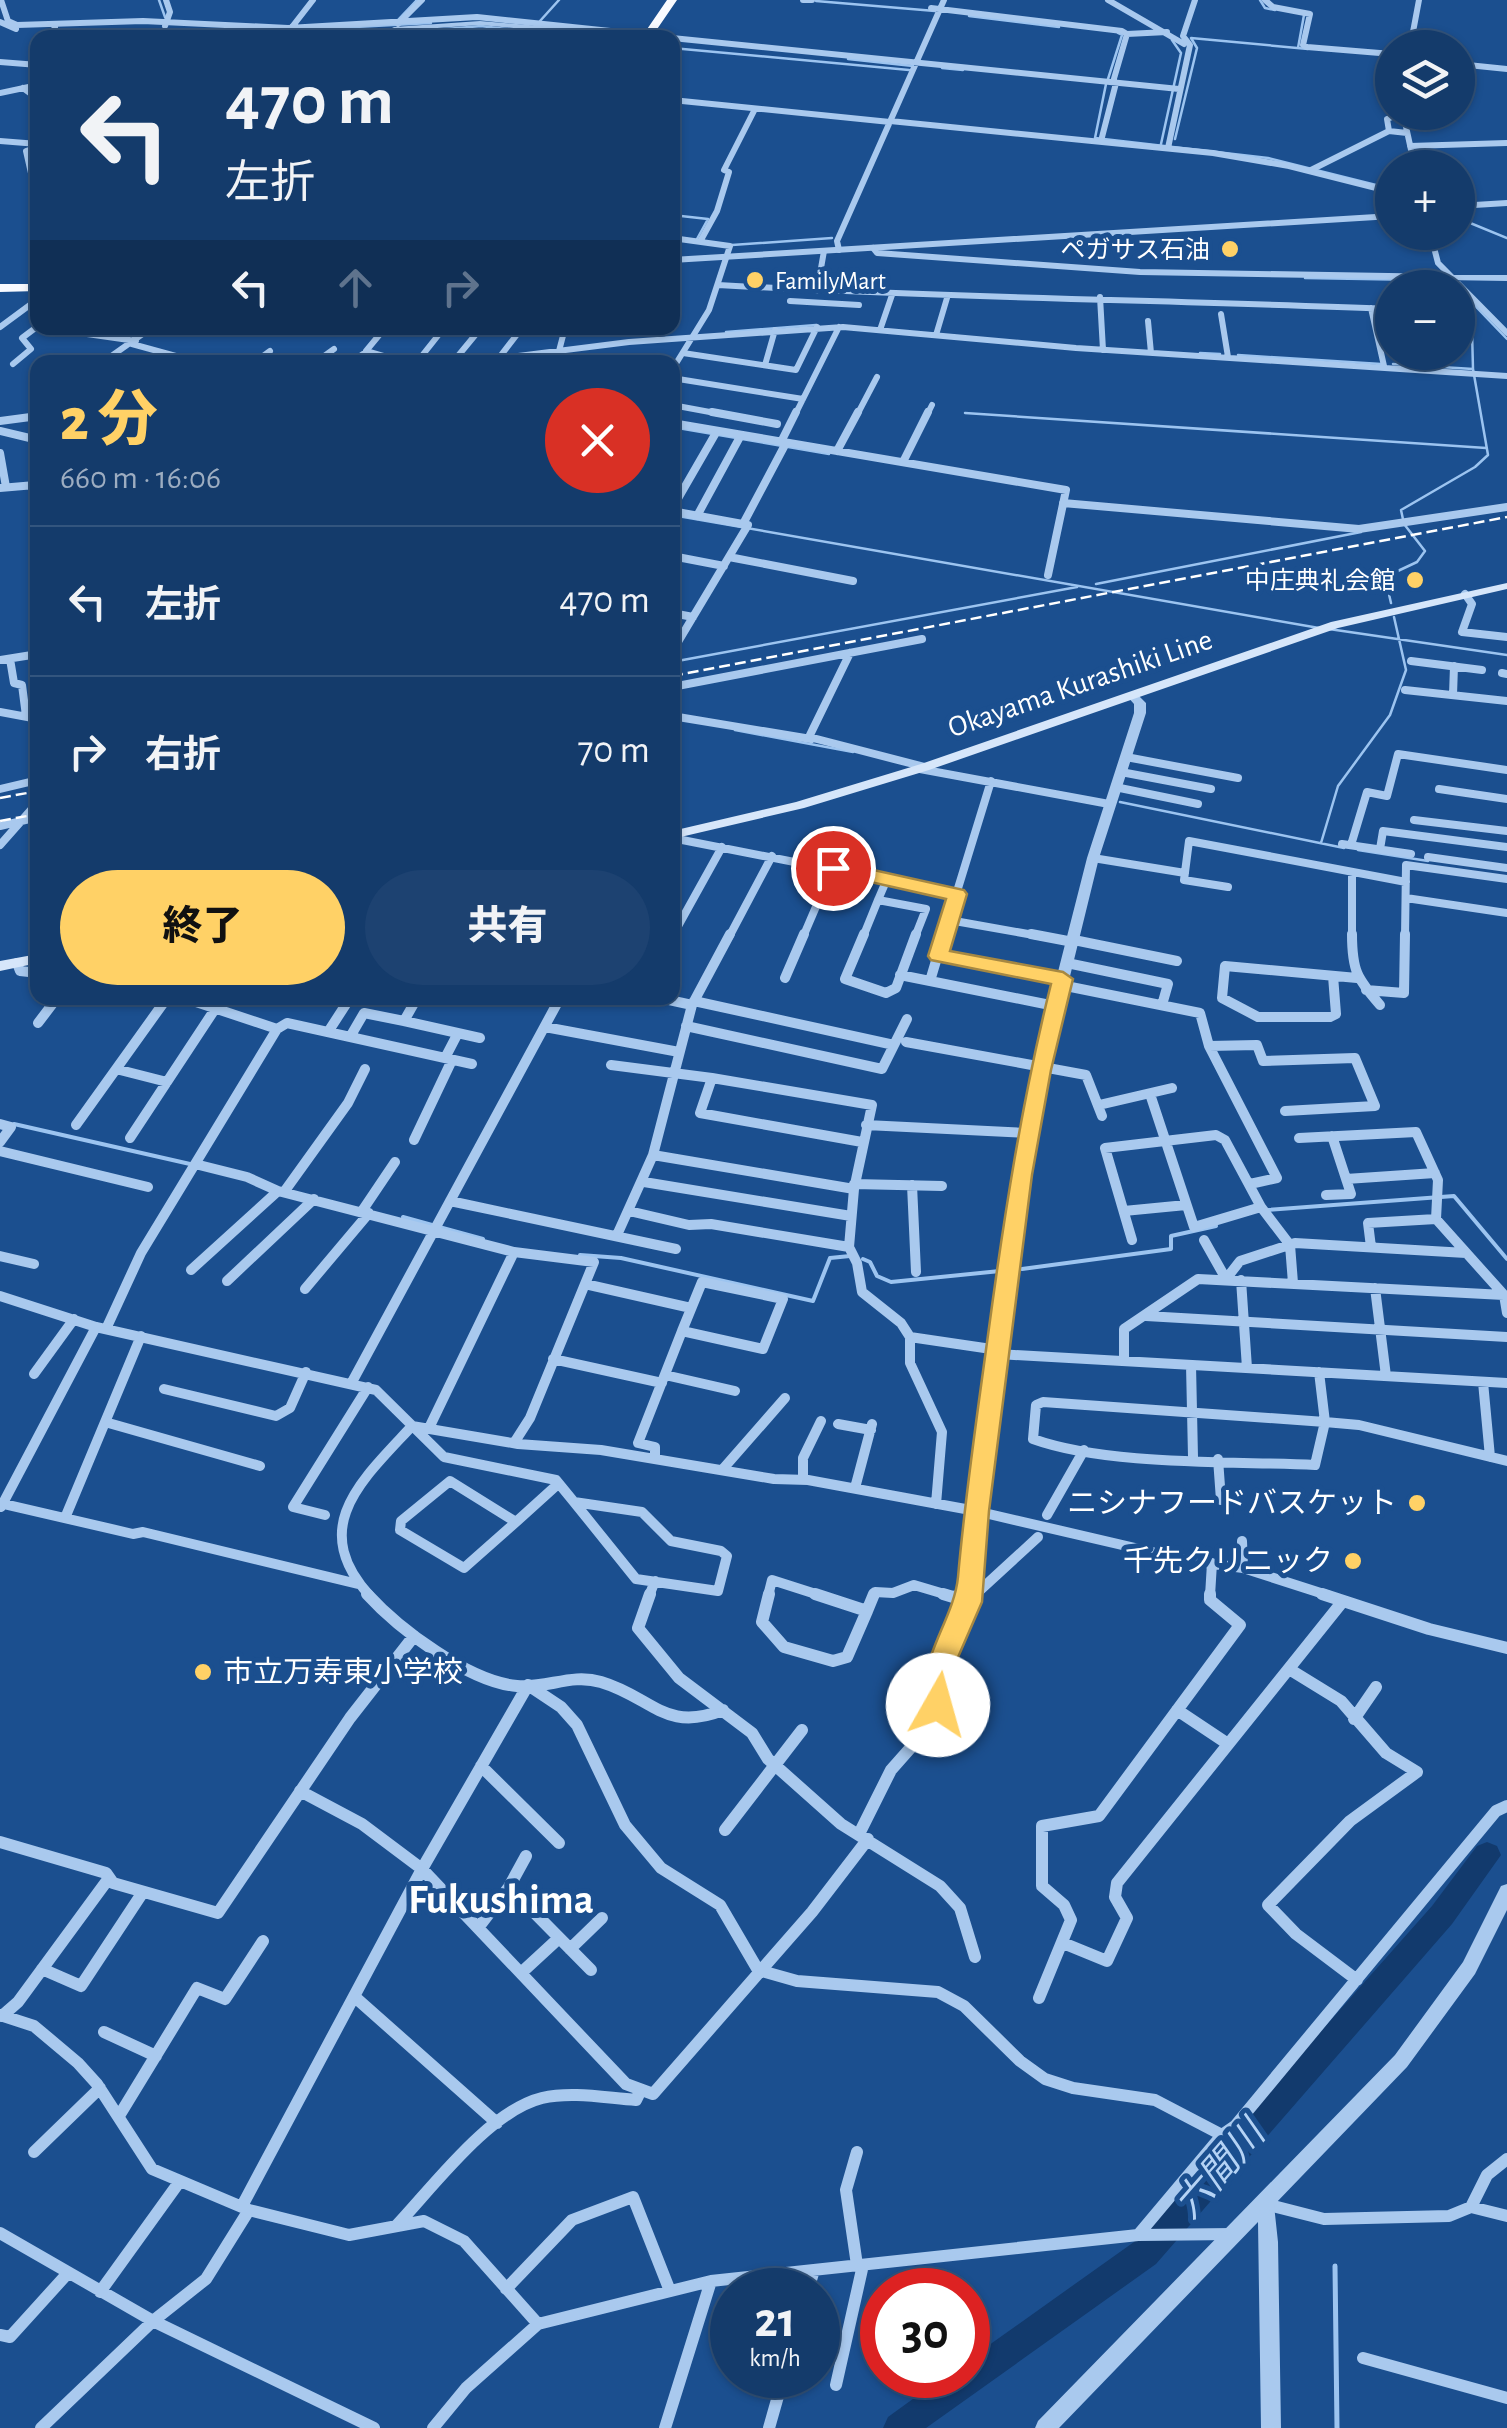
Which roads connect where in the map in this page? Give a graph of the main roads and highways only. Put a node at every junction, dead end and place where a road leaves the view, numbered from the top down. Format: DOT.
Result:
graph roads {
  1 [pos="672,0"];
  2 [pos="684,0"];
  3 [pos="652,30"];
  4 [pos="665,30"];
  5 [pos="30,284"];
  6 [pos="0,285"];
  7 [pos="1507,586"];
  8 [pos="680,835"];
  9 [pos="30,960"];
  10 [pos="0,966"];
  1 -- 3 [label="highway"];
  2 -- 4 [label="highway"];
  5 -- 6 [label="highway"];
  7 -- 8 [label="main road, Okayama Kurashiki Line"];
  9 -- 10 [label="main road"];
}
